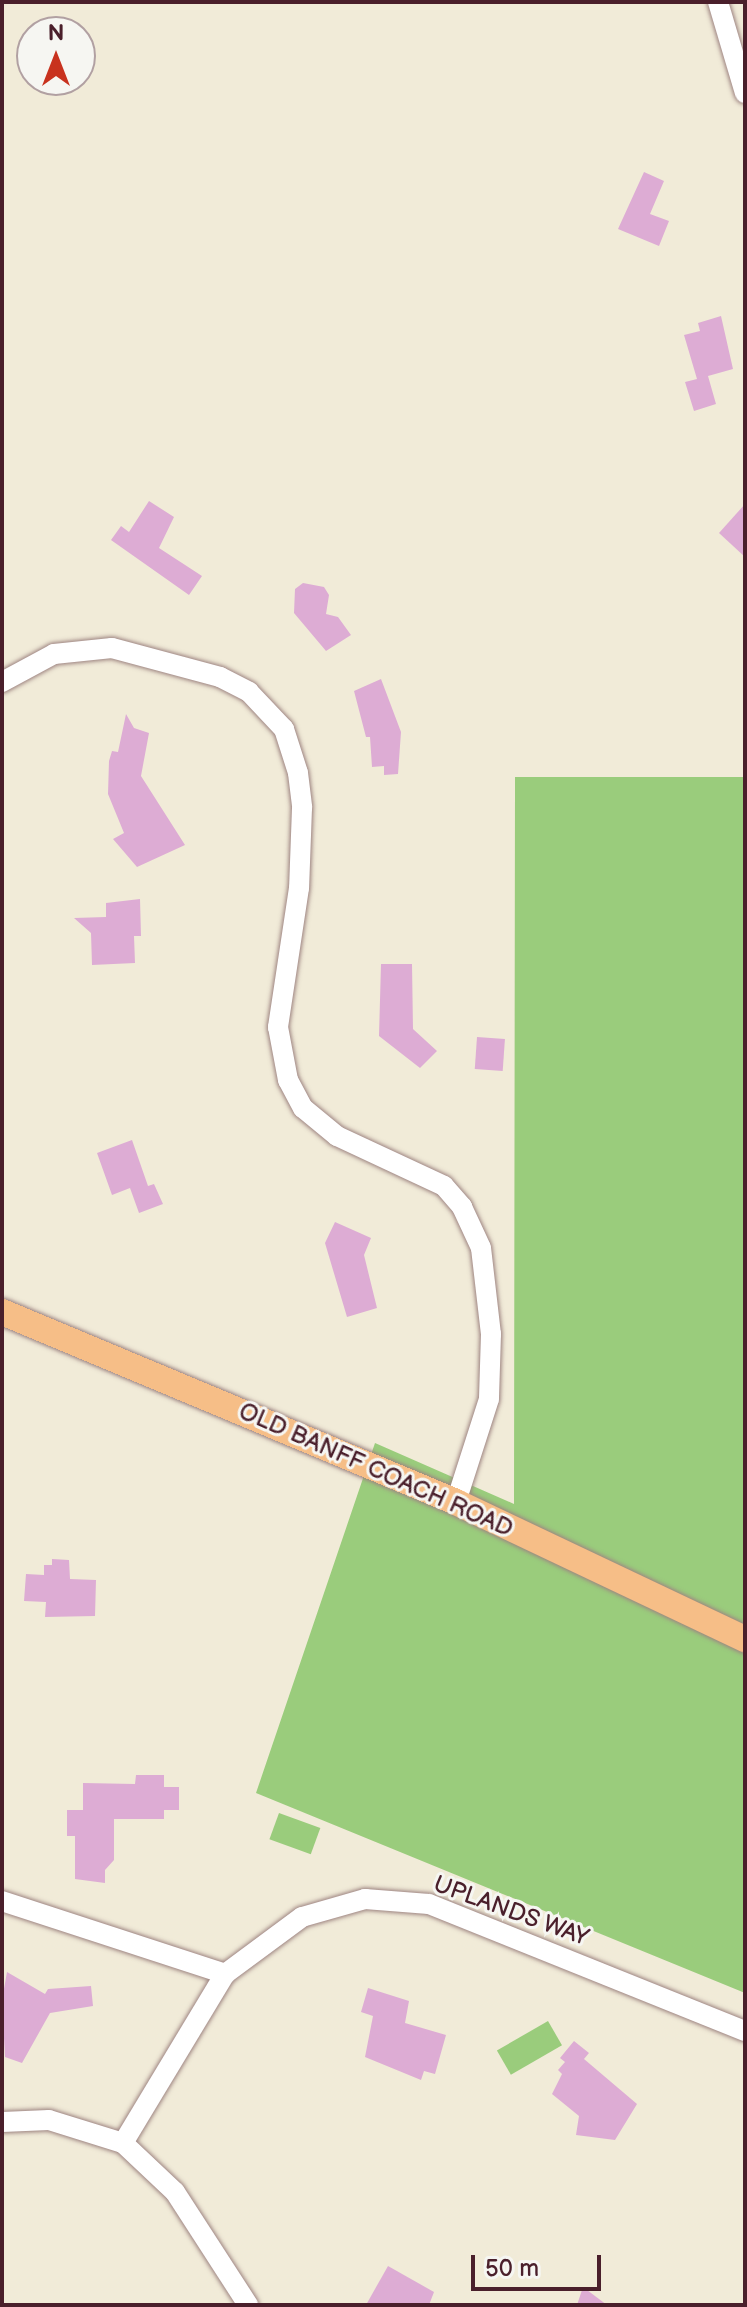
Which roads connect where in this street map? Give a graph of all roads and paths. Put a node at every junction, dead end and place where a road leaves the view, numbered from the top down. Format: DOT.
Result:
graph roads {
  1 [pos="718,2"];
  2 [pos="745,93"];
  3 [pos="2,682"];
  4 [pos="2,1312"];
  5 [pos="456,1502"];
  6 [pos="745,1639"];
  7 [pos="2,1901"];
  8 [pos="225,1974"];
  9 [pos="745,2031"];
  10 [pos="2,2122"];
  11 [pos="123,2143"];
  12 [pos="248,2305"];
  1 -- 2 [label="street"];
  3 -- 5 [label="street"];
  4 -- 5 [label="main road, OLD BANFF COACH ROAD"];
  5 -- 6 [label="main road, OLD BANFF COACH ROAD"];
  7 -- 8 [label="street"];
  8 -- 9 [label="street, UPLANDS WAY"];
  8 -- 11 [label="street, UPLANDS WAY"];
  10 -- 11 [label="street"];
  11 -- 12 [label="street"];
}
